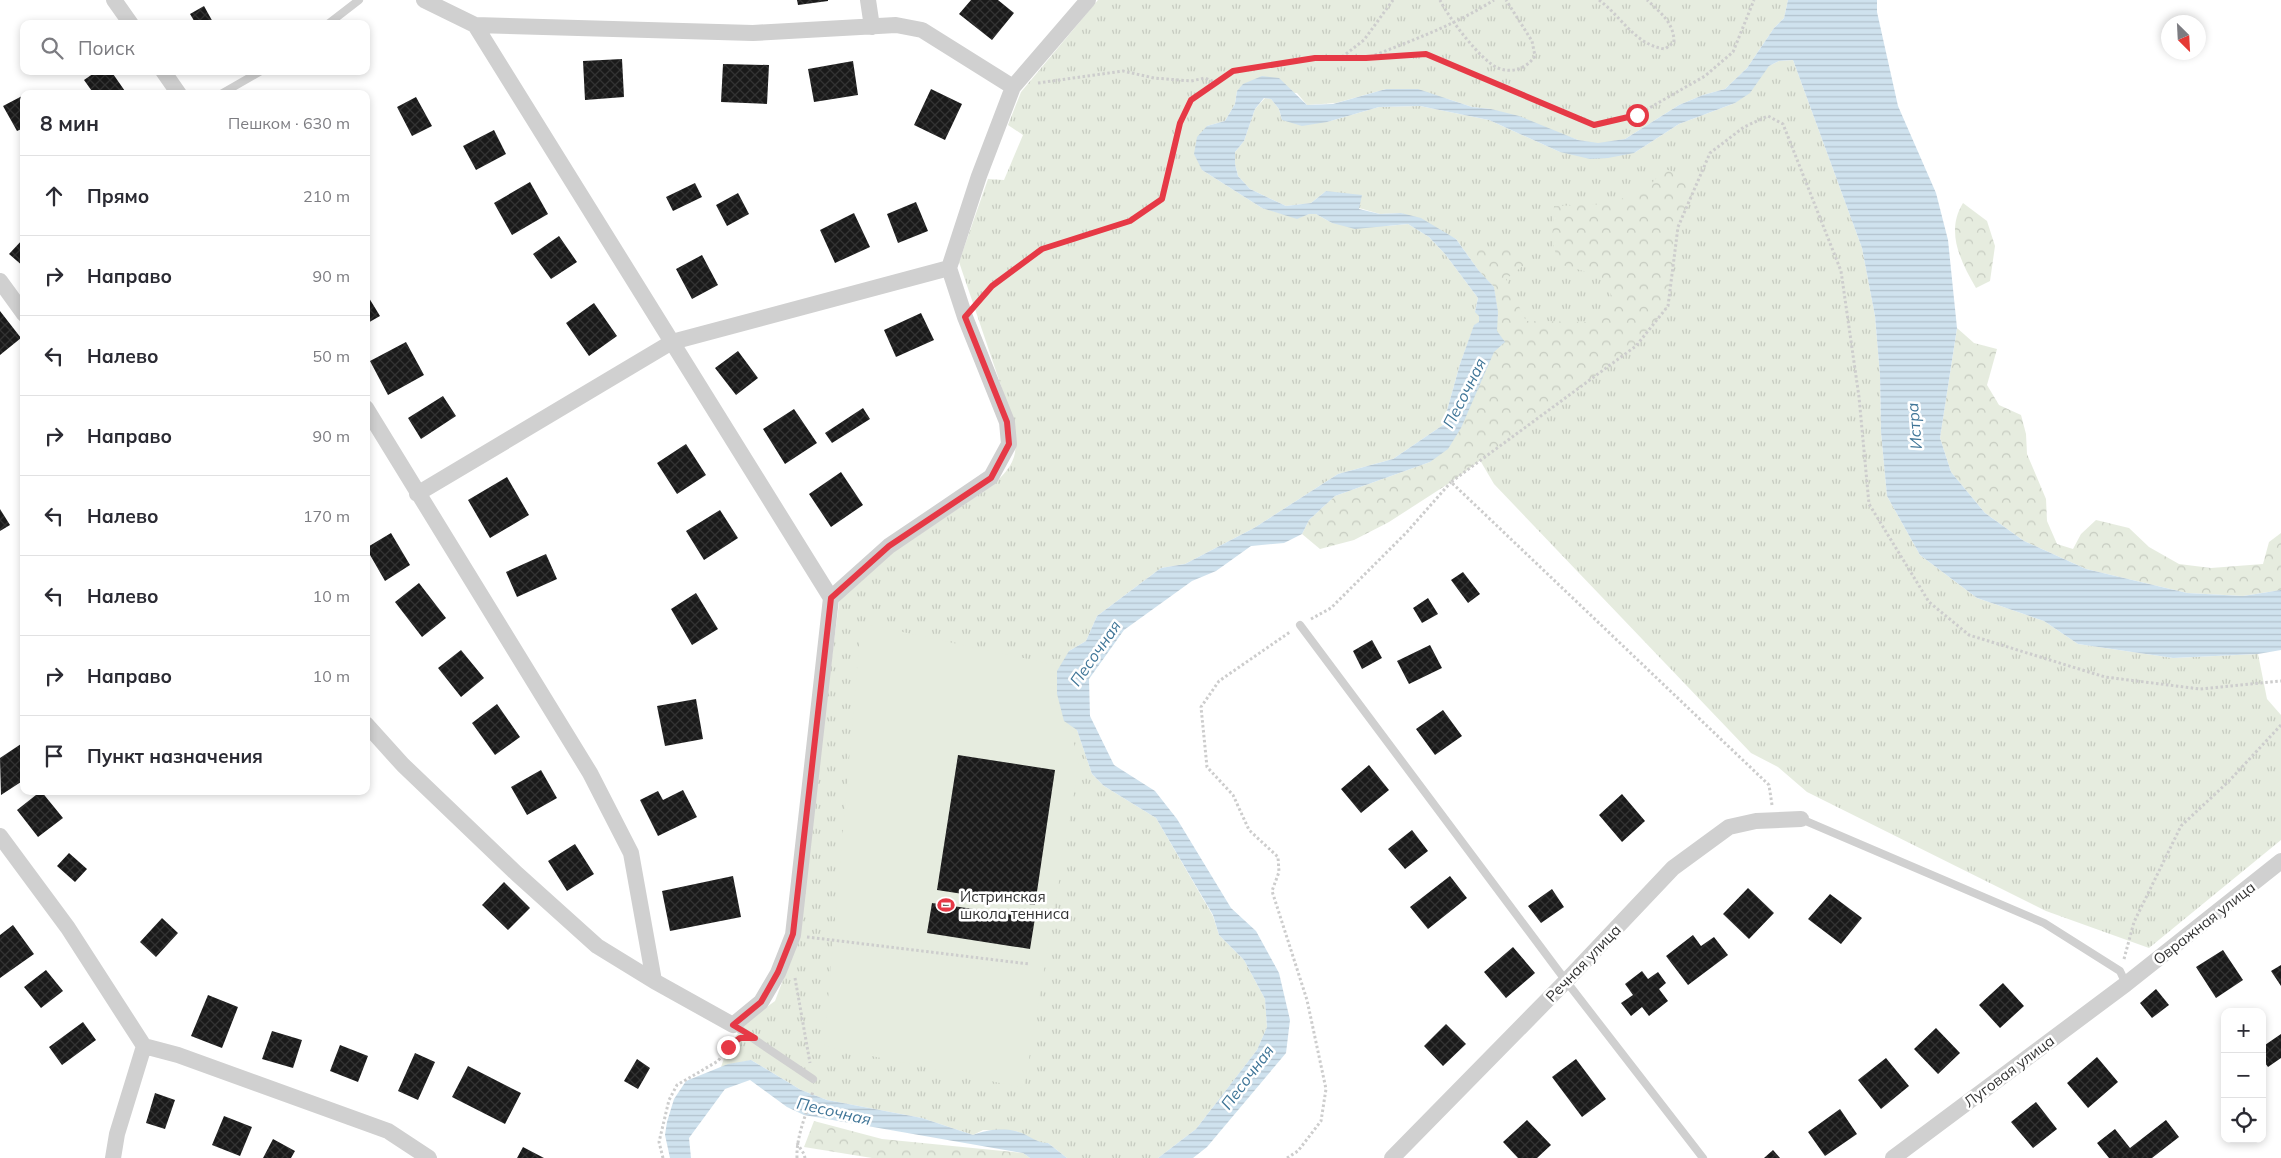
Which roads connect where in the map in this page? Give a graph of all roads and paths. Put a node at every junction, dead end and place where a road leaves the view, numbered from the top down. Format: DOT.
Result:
graph roads {
  1 [pos="114,0"];
  2 [pos="359,0"];
  3 [pos="424,0"];
  4 [pos="868,0"];
  5 [pos="1088,0"];
  6 [pos="1393,0"];
  7 [pos="1440,0"];
  8 [pos="1494,0"];
  9 [pos="1506,0"];
  10 [pos="1599,0"];
  11 [pos="1647,0"];
  12 [pos="1754,0"];
  13 [pos="128,20"];
  14 [pos="333,20"];
  15 [pos="1453,23"];
  16 [pos="475,25"];
  17 [pos="872,27"];
  18 [pos="1342,58"];
  19 [pos="1366,58"];
  20 [pos="166,75"];
  21 [pos="254,75"];
  22 [pos="1217,83"];
  23 [pos="1013,87"];
  24 [pos="176,90"];
  25 [pos="228,90"];
  26 [pos="949,268"];
  27 [pos="0,282"];
  28 [pos="20,309"];
  29 [pos="965,317"];
  30 [pos="672,342"];
  31 [pos="370,415"];
  32 [pos="1451,482"];
  33 [pos="417,494"];
  34 [pos="831,598"];
  35 [pos="1300,625"];
  36 [pos="2281,681"];
  37 [pos="2281,725"];
  38 [pos="370,728"];
  39 [pos="1801,819"];
  40 [pos="1773,820"];
  41 [pos="0,836"];
  42 [pos="2281,862"];
  43 [pos="793,934"];
  44 [pos="1029,964"];
  45 [pos="794,976"];
  46 [pos="2123,978"];
  47 [pos="1566,981"];
  48 [pos="654,982"];
  49 [pos="733,1025"];
  50 [pos="755,1038"];
  51 [pos="144,1046"];
  52 [pos="813,1080"];
  53 [pos="813,1089"];
  54 [pos="796,1143"];
  55 [pos="112,1158"];
  56 [pos="429,1158"];
  57 [pos="662,1158"];
  58 [pos="797,1158"];
  59 [pos="805,1158"];
  60 [pos="1287,1158"];
  61 [pos="1392,1158"];
  62 [pos="1703,1158"];
  63 [pos="1893,1158"];
  1 -- 13 [label="street"];
  2 -- 14 [label="lane"];
  3 -- 16 [label="street"];
  4 -- 17 [label="street"];
  5 -- 23 [label="street"];
  6 -- 18 [label="path"];
  7 -- 15 [label="path"];
  8 -- 15 [label="path"];
  9 -- 15 [label="path"];
  10 -- 11 [label="path"];
  12 -- 19 [label="path"];
  15 -- 19 [label="path"];
  16 -- 17 [label="street"];
  16 -- 30 [label="street"];
  17 -- 23 [label="street"];
  18 -- 19 [label="path"];
  18 -- 22 [label="path"];
  20 -- 24 [label="street"];
  21 -- 25 [label="lane"];
  22 -- 23 [label="path"];
  22 -- 29 [label="path"];
  23 -- 26 [label="street"];
  26 -- 29 [label="street"];
  26 -- 30 [label="street"];
  27 -- 28 [label="street"];
  29 -- 34 [label="street"];
  30 -- 33 [label="street"];
  30 -- 34 [label="street"];
  31 -- 33 [label="street"];
  32 -- 35 [label="path"];
  32 -- 36 [label="path"];
  32 -- 40 [label="path"];
  33 -- 48 [label="street"];
  34 -- 43 [label="street"];
  35 -- 47 [label="lane"];
  35 -- 60 [label="path"];
  37 -- 46 [label="path"];
  38 -- 48 [label="street"];
  39 -- 40 [label="street, Речная улица"];
  39 -- 46 [label="lane"];
  40 -- 47 [label="street, Речная улица"];
  41 -- 51 [label="street"];
  42 -- 46 [label="street, Овражная улица"];
  43 -- 44 [label="path"];
  43 -- 49 [label="street"];
  45 -- 52 [label="path"];
  46 -- 63 [label="street, Луговая улица"];
  47 -- 61 [label="street, Речная улица"];
  47 -- 62 [label="lane"];
  48 -- 49 [label="street"];
  49 -- 50 [label="lane"];
  50 -- 52 [label="lane"];
  50 -- 57 [label="path"];
  51 -- 55 [label="street"];
  51 -- 56 [label="street"];
  53 -- 54 [label="path"];
  54 -- 58 [label="path"];
  54 -- 59 [label="path"];
}
